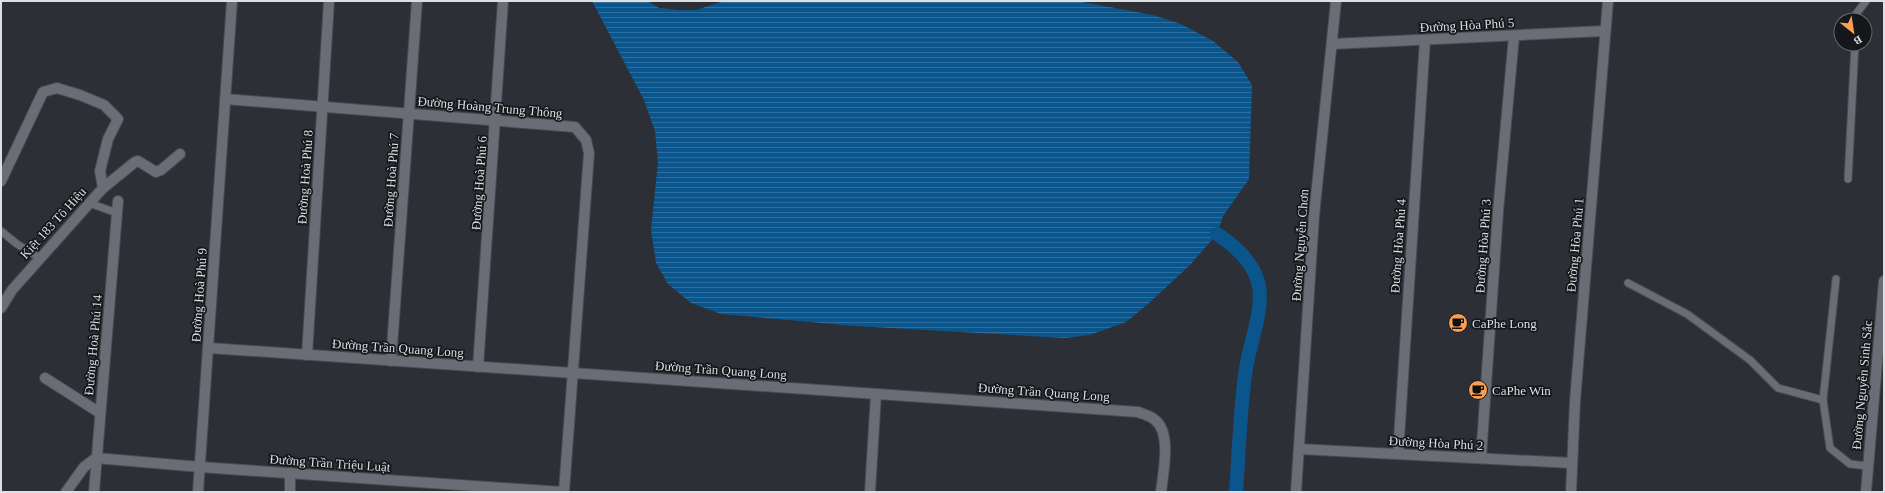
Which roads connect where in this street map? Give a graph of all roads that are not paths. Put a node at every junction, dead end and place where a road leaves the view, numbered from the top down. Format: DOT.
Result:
graph roads {
  1 [pos="232,1"];
  2 [pos="329,1"];
  3 [pos="416,1"];
  4 [pos="503,1"];
  5 [pos="1336,1"];
  6 [pos="1608,1"];
  7 [pos="1866,1"];
  8 [pos="1858,12"];
  9 [pos="1604,31"];
  10 [pos="1514,36"];
  11 [pos="1425,40"];
  12 [pos="1332,44"];
  13 [pos="1855,52"];
  14 [pos="225,99"];
  15 [pos="323,106"];
  16 [pos="408,113"];
  17 [pos="496,120"];
  18 [pos="180,154"];
  19 [pos="1848,179"];
  20 [pos="1,181"];
  21 [pos="103,188"];
  22 [pos="118,201"];
  23 [pos="89,203"];
  24 [pos="117,213"];
  25 [pos="1,231"];
  26 [pos="40,258"];
  27 [pos="1836,279"];
  28 [pos="1884,281"];
  29 [pos="1628,284"];
  30 [pos="1,308"];
  31 [pos="208,348"];
  32 [pos="307,355"];
  33 [pos="391,361"];
  34 [pos="478,367"];
  35 [pos="573,373"];
  36 [pos="45,378"];
  37 [pos="876,394"];
  38 [pos="1823,400"];
  39 [pos="100,413"];
  40 [pos="1299,449"];
  41 [pos="1398,454"];
  42 [pos="96,458"];
  43 [pos="1481,458"];
  44 [pos="1572,463"];
  45 [pos="1867,466"];
  46 [pos="200,468"];
  47 [pos="290,473"];
  48 [pos="66,492"];
  49 [pos="94,492"];
  50 [pos="198,492"];
  51 [pos="290,492"];
  52 [pos="563,492"];
  53 [pos="870,492"];
  54 [pos="1161,492"];
  55 [pos="1296,492"];
  56 [pos="1571,492"];
  57 [pos="1866,492"];
  1 -- 14 [label="street, Đường Hoà Phú 9"];
  2 -- 15 [label="street, Đường Hoà Phú 8"];
  3 -- 16 [label="street, Đường Hoà Phú 7"];
  4 -- 17 [label="street, Đường Hoà Phú 6"];
  5 -- 12 [label="street, Đường Nguyễn Chơn"];
  6 -- 9 [label="street, Đường Hòa Phú 1"];
  7 -- 8 [label="lane"];
  9 -- 10 [label="street, Đường Hòa Phú 5"];
  9 -- 44 [label="street, Đường Hòa Phú 1"];
  10 -- 11 [label="street, Đường Hòa Phú 5"];
  10 -- 43 [label="street, Đường Hòa Phú 3"];
  11 -- 12 [label="street, Đường Hòa Phú 5"];
  11 -- 41 [label="street, Đường Hòa Phú 4"];
  12 -- 40 [label="street, Đường Nguyễn Chơn"];
  13 -- 19 [label="lane"];
  14 -- 15 [label="street, Đường Hoàng Trung Thông"];
  14 -- 31 [label="street, Đường Hoà Phú 9"];
  15 -- 16 [label="street, Đường Hoàng Trung Thông"];
  15 -- 32 [label="street, Đường Hoà Phú 8"];
  16 -- 17 [label="street, Đường Hoàng Trung Thông"];
  16 -- 33 [label="street, Đường Hoà Phú 7"];
  17 -- 34 [label="street, Đường Hoà Phú 6"];
  17 -- 35 [label="street, Đường Hoàng Trung Thông"];
  18 -- 21 [label="street"];
  20 -- 21 [label="street, Kiệt 183 Tô Hiệu"];
  21 -- 23 [label="street, Kiệt 183 Tô Hiệu"];
  22 -- 24 [label="street, Đường Hoà Phú 14"];
  23 -- 24 [label="lane"];
  23 -- 26 [label="street, Kiệt 183 Tô Hiệu"];
  24 -- 39 [label="street, Đường Hoà Phú 14"];
  25 -- 26 [label="lane"];
  26 -- 30 [label="street, Kiệt 183 Tô Hiệu"];
  27 -- 38 [label="lane"];
  28 -- 45 [label="street, Đường Nguyễn Sinh Sắc"];
  29 -- 38 [label="lane"];
  31 -- 32 [label="street, Đường Trần Quang Long"];
  31 -- 46 [label="street, Đường Hoà Phú 9"];
  32 -- 33 [label="street, Đường Trần Quang Long"];
  33 -- 34 [label="street, Đường Trần Quang Long"];
  34 -- 35 [label="street, Đường Trần Quang Long"];
  35 -- 37 [label="street, Đường Trần Quang Long"];
  35 -- 52 [label="street, Đường Hoàng Trung Thông"];
  36 -- 39 [label="street"];
  37 -- 53 [label="street"];
  37 -- 54 [label="street, Đường Trần Quang Long"];
  38 -- 45 [label="lane"];
  39 -- 42 [label="street, Đường Hoà Phú 14"];
  40 -- 41 [label="street, Đường Hòa Phú 2"];
  40 -- 55 [label="street, Đường Nguyễn Chơn"];
  41 -- 43 [label="street, Đường Hòa Phú 2"];
  42 -- 46 [label="street, Đường Trần Triệu Luật"];
  42 -- 48 [label="street"];
  42 -- 49 [label="street, Đường Hoà Phú 14"];
  43 -- 44 [label="street, Đường Hòa Phú 2"];
  44 -- 56 [label="street, Đường Hòa Phú 1"];
  45 -- 57 [label="street, Đường Nguyễn Sinh Sắc"];
  46 -- 47 [label="street, Đường Trần Triệu Luật"];
  46 -- 50 [label="street, Đường Hoà Phú 9"];
  47 -- 51 [label="street"];
  47 -- 52 [label="street, Đường Trần Triệu Luật"];
}
